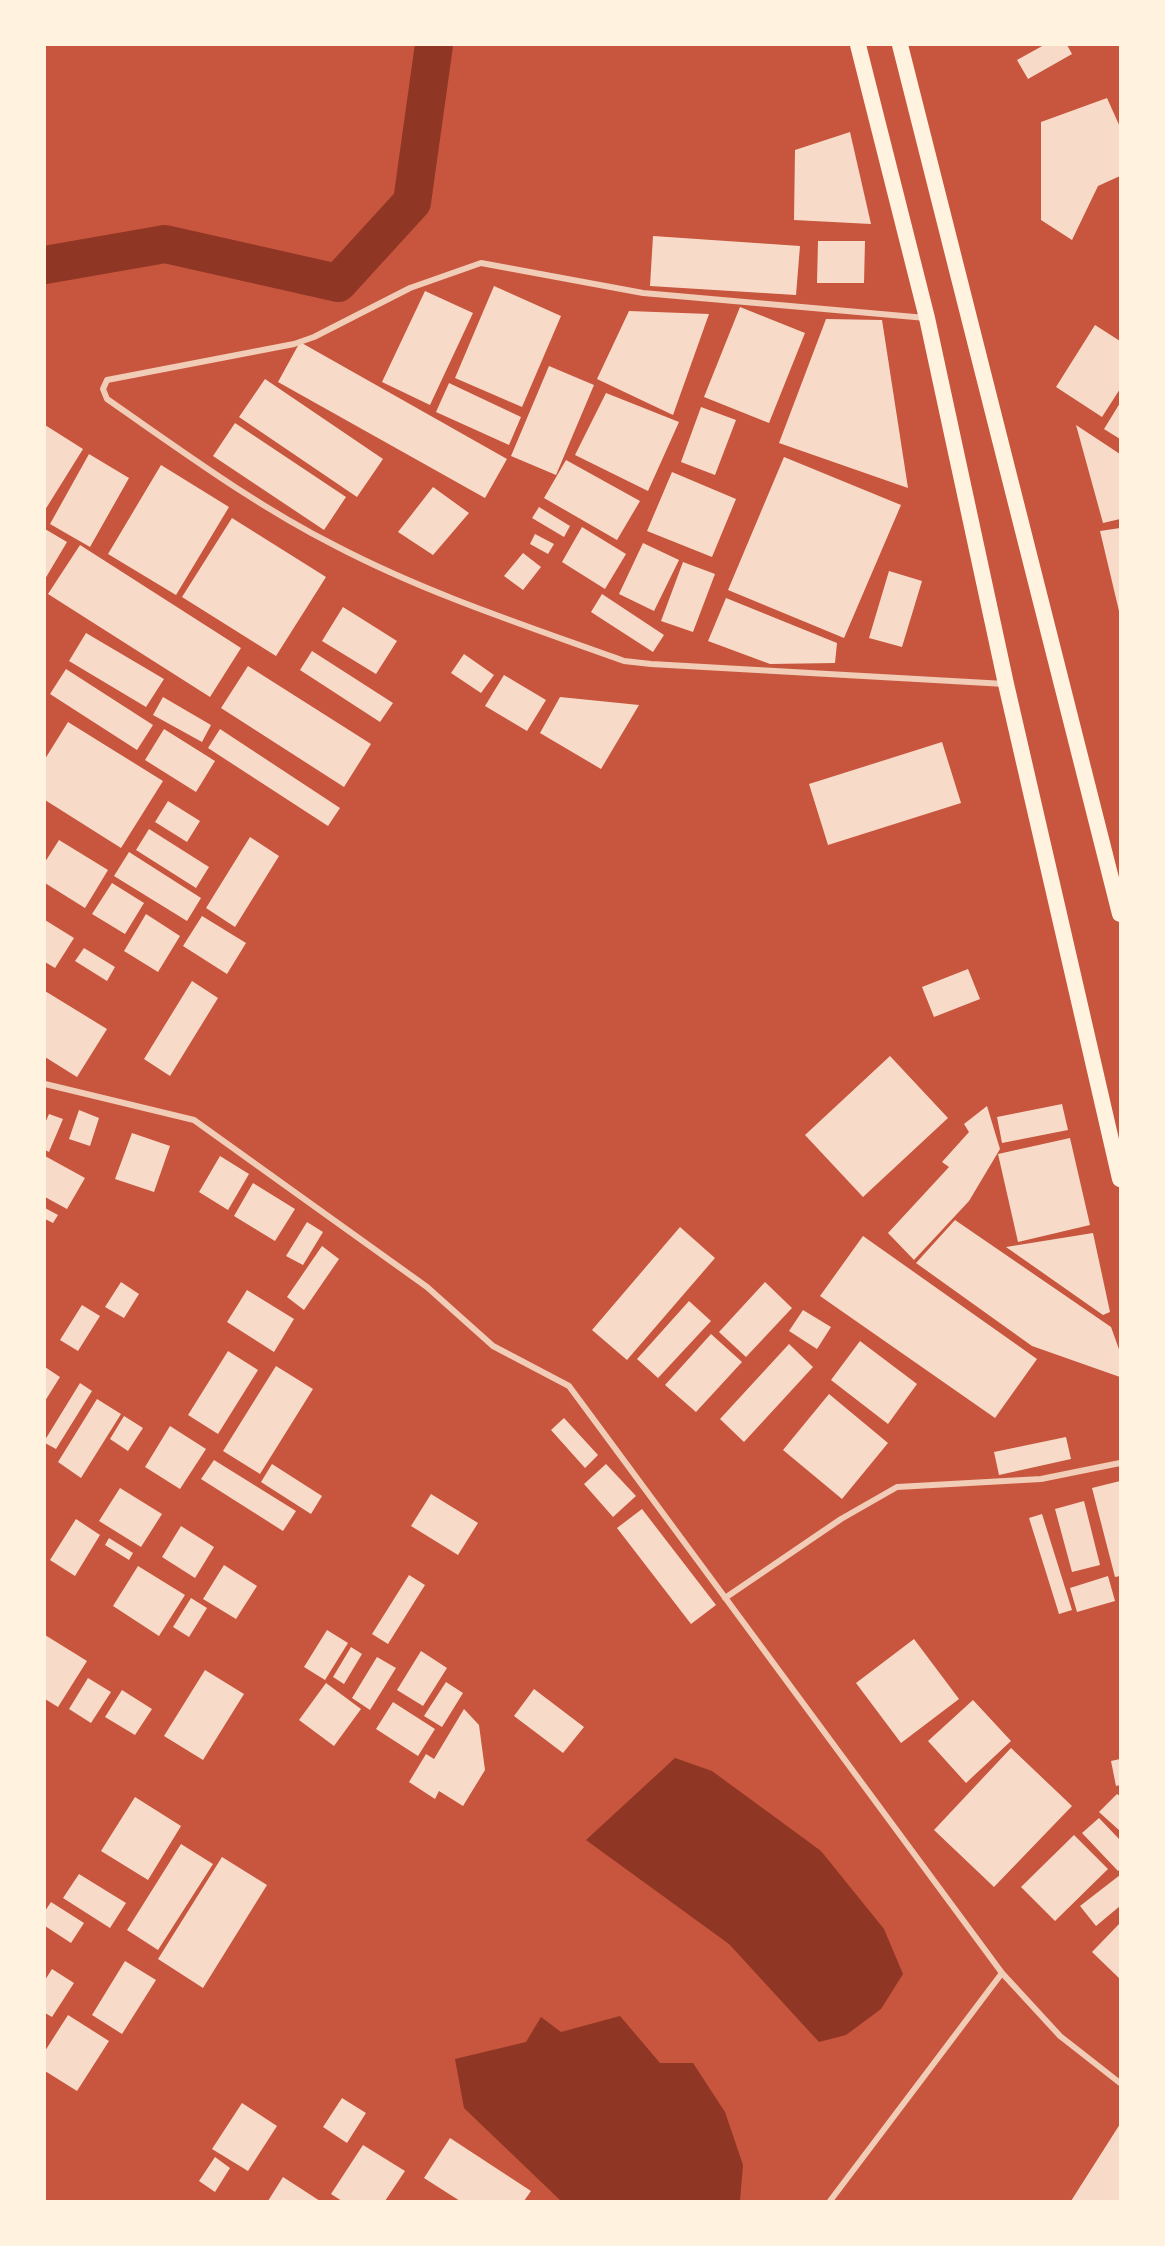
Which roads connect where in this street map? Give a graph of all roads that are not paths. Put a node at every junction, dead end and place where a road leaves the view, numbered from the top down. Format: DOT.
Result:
graph roads {
  1 [pos="858,45"];
  2 [pos="900,45"];
  3 [pos="927,318"];
  4 [pos="1006,684"];
  5 [pos="1120,914"];
  6 [pos="45,1084"];
  7 [pos="1120,1179"];
  8 [pos="1120,1463"];
  9 [pos="725,1598"];
  10 [pos="1002,1973"];
  11 [pos="1120,2083"];
  12 [pos="830,2201"];
  1 -- 3 [label="highway"];
  2 -- 5 [label="highway"];
  3 -- 4 [label="highway"];
  3 -- 4 [label="street"];
  4 -- 7 [label="highway"];
  6 -- 9 [label="street"];
  8 -- 9 [label="street"];
  9 -- 10 [label="street"];
  10 -- 11 [label="street"];
  10 -- 12 [label="street"];
}
